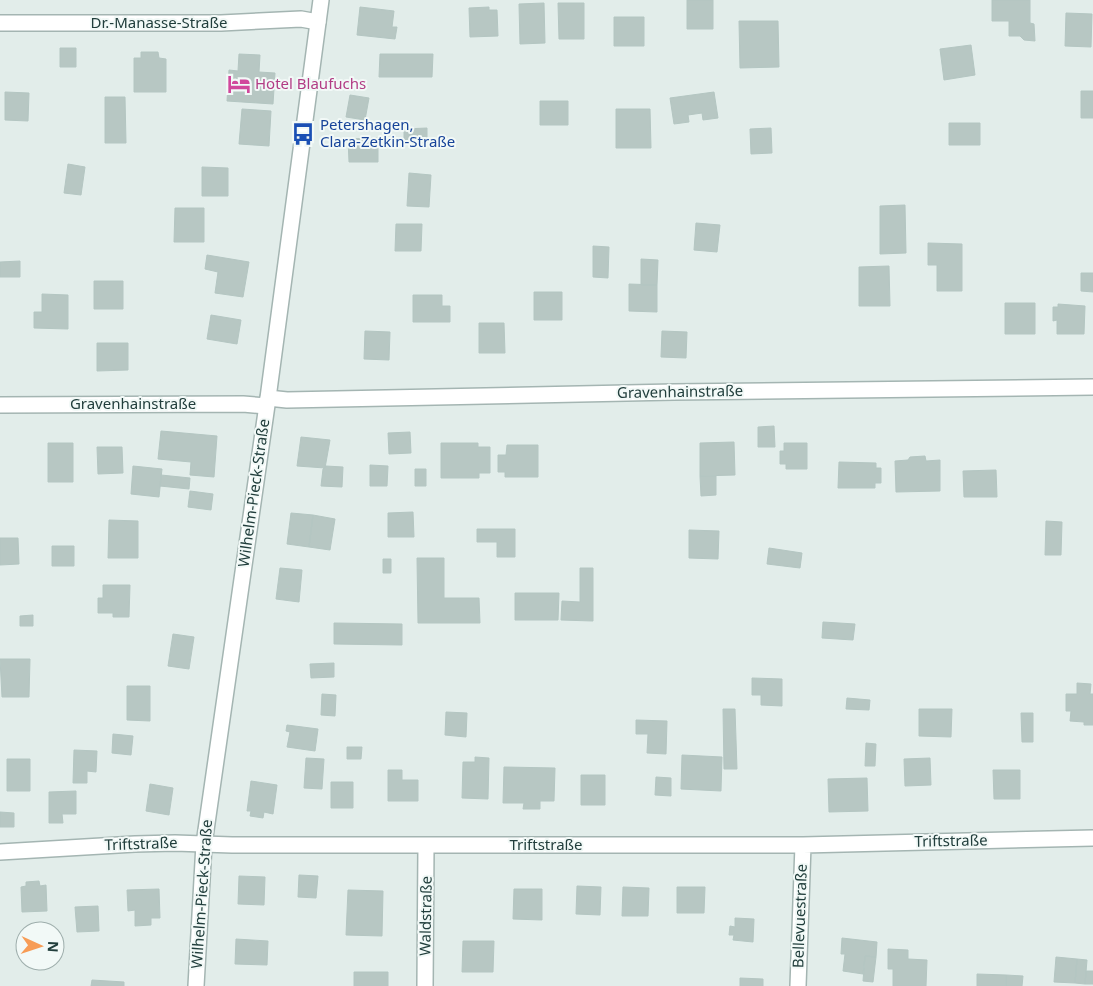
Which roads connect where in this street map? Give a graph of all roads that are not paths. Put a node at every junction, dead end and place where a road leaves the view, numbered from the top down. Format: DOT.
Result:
graph roads {
  1 [pos="321,0"];
  2 [pos="318,22"];
  3 [pos="0,23"];
  4 [pos="1093,387"];
  5 [pos="267,402"];
  6 [pos="0,405"];
  7 [pos="1093,838"];
  8 [pos="204,844"];
  9 [pos="426,845"];
  10 [pos="802,845"];
  11 [pos="0,852"];
  12 [pos="196,986"];
  13 [pos="424,986"];
  14 [pos="798,986"];
  1 -- 2 [label="street, Wilhelm-Pieck-Straße"];
  2 -- 3 [label="street, Dr.-Manasse-Straße"];
  2 -- 5 [label="street, Wilhelm-Pieck-Straße"];
  4 -- 5 [label="street, Gravenhainstraße"];
  5 -- 6 [label="street, Gravenhainstraße"];
  5 -- 8 [label="street, Wilhelm-Pieck-Straße"];
  7 -- 10 [label="street, Triftstraße"];
  8 -- 9 [label="street, Triftstraße"];
  8 -- 11 [label="street, Triftstraße"];
  8 -- 12 [label="street, Wilhelm-Pieck-Straße"];
  9 -- 10 [label="street, Triftstraße"];
  9 -- 13 [label="street, Waldstraße"];
  10 -- 14 [label="street, Bellevuestraße"];
}
